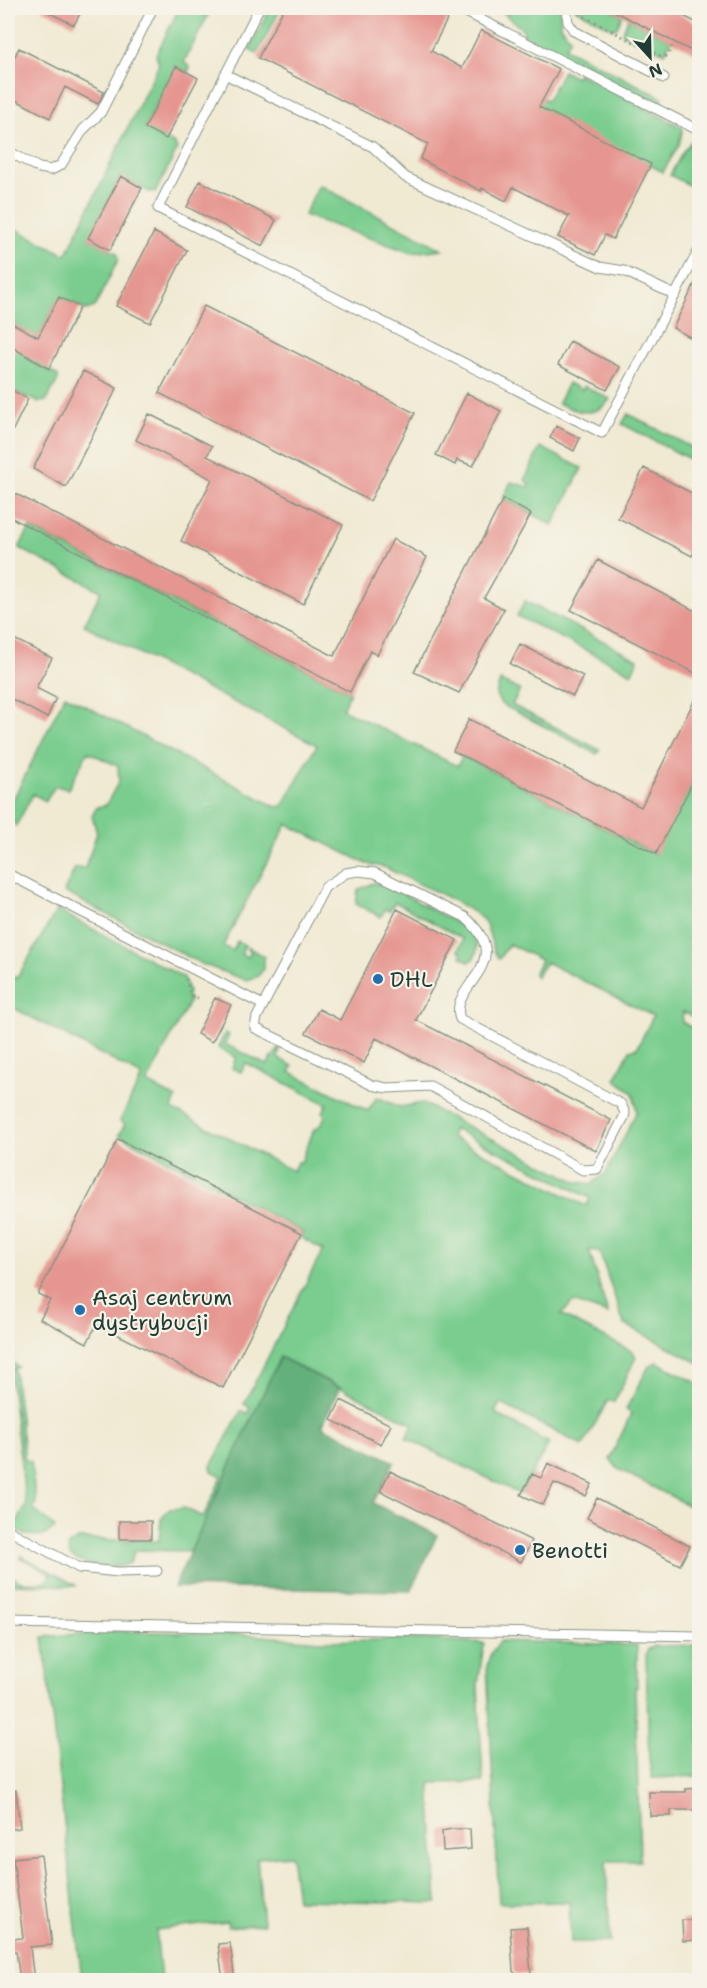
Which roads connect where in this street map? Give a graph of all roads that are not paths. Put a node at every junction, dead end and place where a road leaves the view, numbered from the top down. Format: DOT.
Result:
graph roads {
  1 [pos="153,8"];
  2 [pos="259,8"];
  3 [pos="458,8"];
  4 [pos="566,8"];
  5 [pos="225,74"];
  6 [pos="664,78"];
  7 [pos="699,131"];
  8 [pos="8,151"];
  9 [pos="699,248"];
  10 [pos="675,295"];
  11 [pos="8,874"];
  12 [pos="263,1005"];
  13 [pos="8,1530"];
  14 [pos="157,1571"];
  15 [pos="8,1623"];
  16 [pos="699,1636"];
  1 -- 8 [label="lane"];
  2 -- 5 [label="lane"];
  3 -- 7 [label="lane"];
  4 -- 6 [label="lane"];
  5 -- 10 [label="lane"];
  5 -- 10 [label="lane"];
  9 -- 10 [label="lane"];
  11 -- 12 [label="lane"];
  12 -- 12 [label="lane"];
  13 -- 14 [label="lane"];
  15 -- 16 [label="lane"];
}
